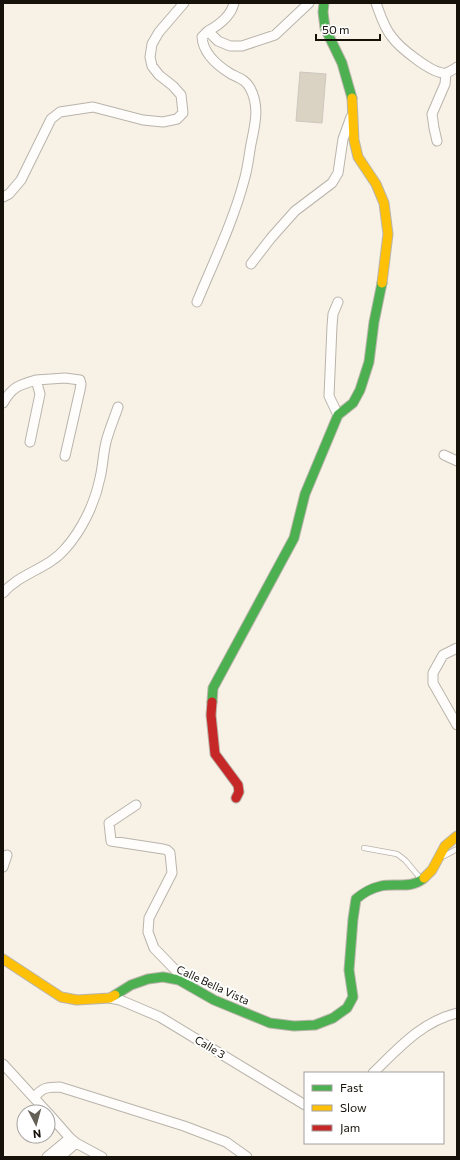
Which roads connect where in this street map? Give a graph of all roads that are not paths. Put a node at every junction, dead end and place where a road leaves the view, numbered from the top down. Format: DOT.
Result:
graph roads {
  1 [pos="184,3"];
  2 [pos="234,3"];
  3 [pos="309,3"];
  4 [pos="324,3"];
  5 [pos="376,3"];
  6 [pos="208,31"];
  7 [pos="457,67"];
  8 [pos="446,73"];
  9 [pos="354,112"];
  10 [pos="438,140"];
  11 [pos="3,197"];
  12 [pos="251,264"];
  13 [pos="197,302"];
  14 [pos="338,302"];
  15 [pos="36,380"];
  16 [pos="3,403"];
  17 [pos="118,407"];
  18 [pos="338,415"];
  19 [pos="30,442"];
  20 [pos="444,455"];
  21 [pos="65,456"];
  22 [pos="457,461"];
  23 [pos="3,593"];
  24 [pos="457,648"];
  25 [pos="457,725"];
  26 [pos="236,798"];
  27 [pos="136,805"];
  28 [pos="457,836"];
  29 [pos="364,848"];
  30 [pos="457,849"];
  31 [pos="7,855"];
  32 [pos="438,859"];
  33 [pos="3,867"];
  34 [pos="422,880"];
  35 [pos="3,959"];
  36 [pos="195,989"];
  37 [pos="113,996"];
  38 [pos="457,1013"];
  39 [pos="3,1064"];
  40 [pos="374,1072"];
  41 [pos="34,1098"];
  42 [pos="40,1104"];
  43 [pos="304,1104"];
  44 [pos="56,1121"];
  45 [pos="73,1140"];
  46 [pos="47,1157"];
  47 [pos="60,1157"];
  48 [pos="102,1157"];
  49 [pos="247,1157"];
  1 -- 11 [label="street"];
  2 -- 6 [label="street"];
  3 -- 6 [label="street"];
  4 -- 9 [label="street"];
  5 -- 8 [label="street"];
  6 -- 13 [label="street"];
  7 -- 8 [label="street"];
  8 -- 10 [label="street"];
  9 -- 12 [label="street"];
  9 -- 18 [label="street"];
  14 -- 18 [label="street"];
  15 -- 16 [label="street"];
  15 -- 19 [label="street"];
  15 -- 21 [label="street"];
  17 -- 23 [label="street"];
  18 -- 26 [label="street"];
  20 -- 22 [label="street"];
  24 -- 25 [label="street"];
  27 -- 36 [label="street"];
  28 -- 32 [label="street"];
  29 -- 34 [label="lane"];
  30 -- 32 [label="lane"];
  31 -- 33 [label="street"];
  32 -- 34 [label="street"];
  34 -- 36 [label="street, Calle Bella Vista"];
  35 -- 37 [label="street"];
  36 -- 37 [label="street, Calle Bella Vista"];
  37 -- 43 [label="street, Calle 3"];
  38 -- 40 [label="street"];
  39 -- 41 [label="street"];
  41 -- 42 [label="street"];
  41 -- 49 [label="street"];
  44 -- 45 [label="street"];
  45 -- 46 [label="street"];
  45 -- 47 [label="street"];
  45 -- 48 [label="street"];
}
